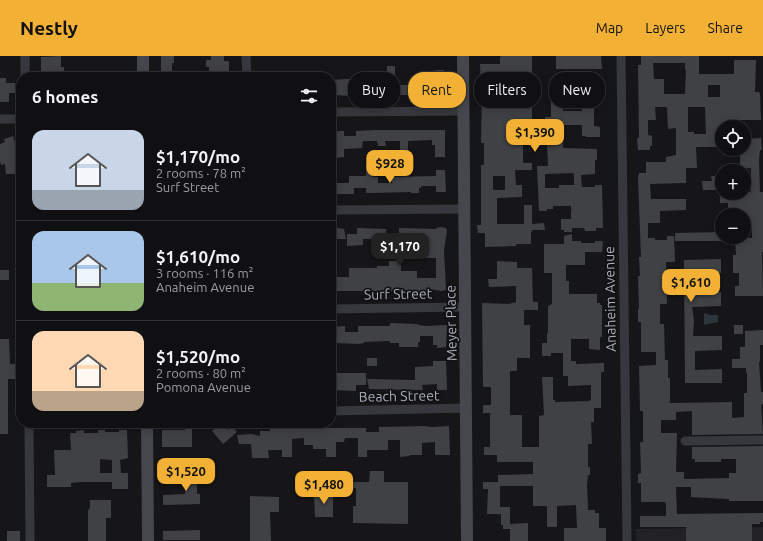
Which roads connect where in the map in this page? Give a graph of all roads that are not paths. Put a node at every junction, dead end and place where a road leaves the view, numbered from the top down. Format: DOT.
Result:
graph roads {
  1 [pos="25,56"];
  2 [pos="143,56"];
  3 [pos="246,56"];
  4 [pos="463,56"];
  5 [pos="621,56"];
  6 [pos="25,72"];
  7 [pos="143,72"];
  8 [pos="247,72"];
  9 [pos="464,111"];
  10 [pos="336,112"];
  11 [pos="0,119"];
  12 [pos="16,119"];
  13 [pos="464,209"];
  14 [pos="336,210"];
  15 [pos="466,307"];
  16 [pos="336,309"];
  17 [pos="466,408"];
  18 [pos="336,411"];
  19 [pos="29,428"];
  20 [pos="147,428"];
  21 [pos="763,440"];
  22 [pos="685,441"];
  23 [pos="30,541"];
  24 [pos="148,541"];
  25 [pos="467,541"];
  26 [pos="627,541"];
  1 -- 6 [label="street"];
  2 -- 7 [label="street"];
  3 -- 8 [label="street"];
  4 -- 9 [label="street, Meyer Place"];
  5 -- 26 [label="street, Anaheim Avenue"];
  9 -- 10 [label="street"];
  9 -- 13 [label="street, Meyer Place"];
  11 -- 12 [label="street"];
  13 -- 14 [label="street"];
  13 -- 15 [label="street, Meyer Place"];
  15 -- 16 [label="street, Surf Street"];
  15 -- 17 [label="street, Meyer Place"];
  17 -- 18 [label="street, Beach Street"];
  17 -- 25 [label="street, Meyer Place"];
  19 -- 23 [label="street"];
  20 -- 24 [label="street"];
  21 -- 22 [label="street"];
}
